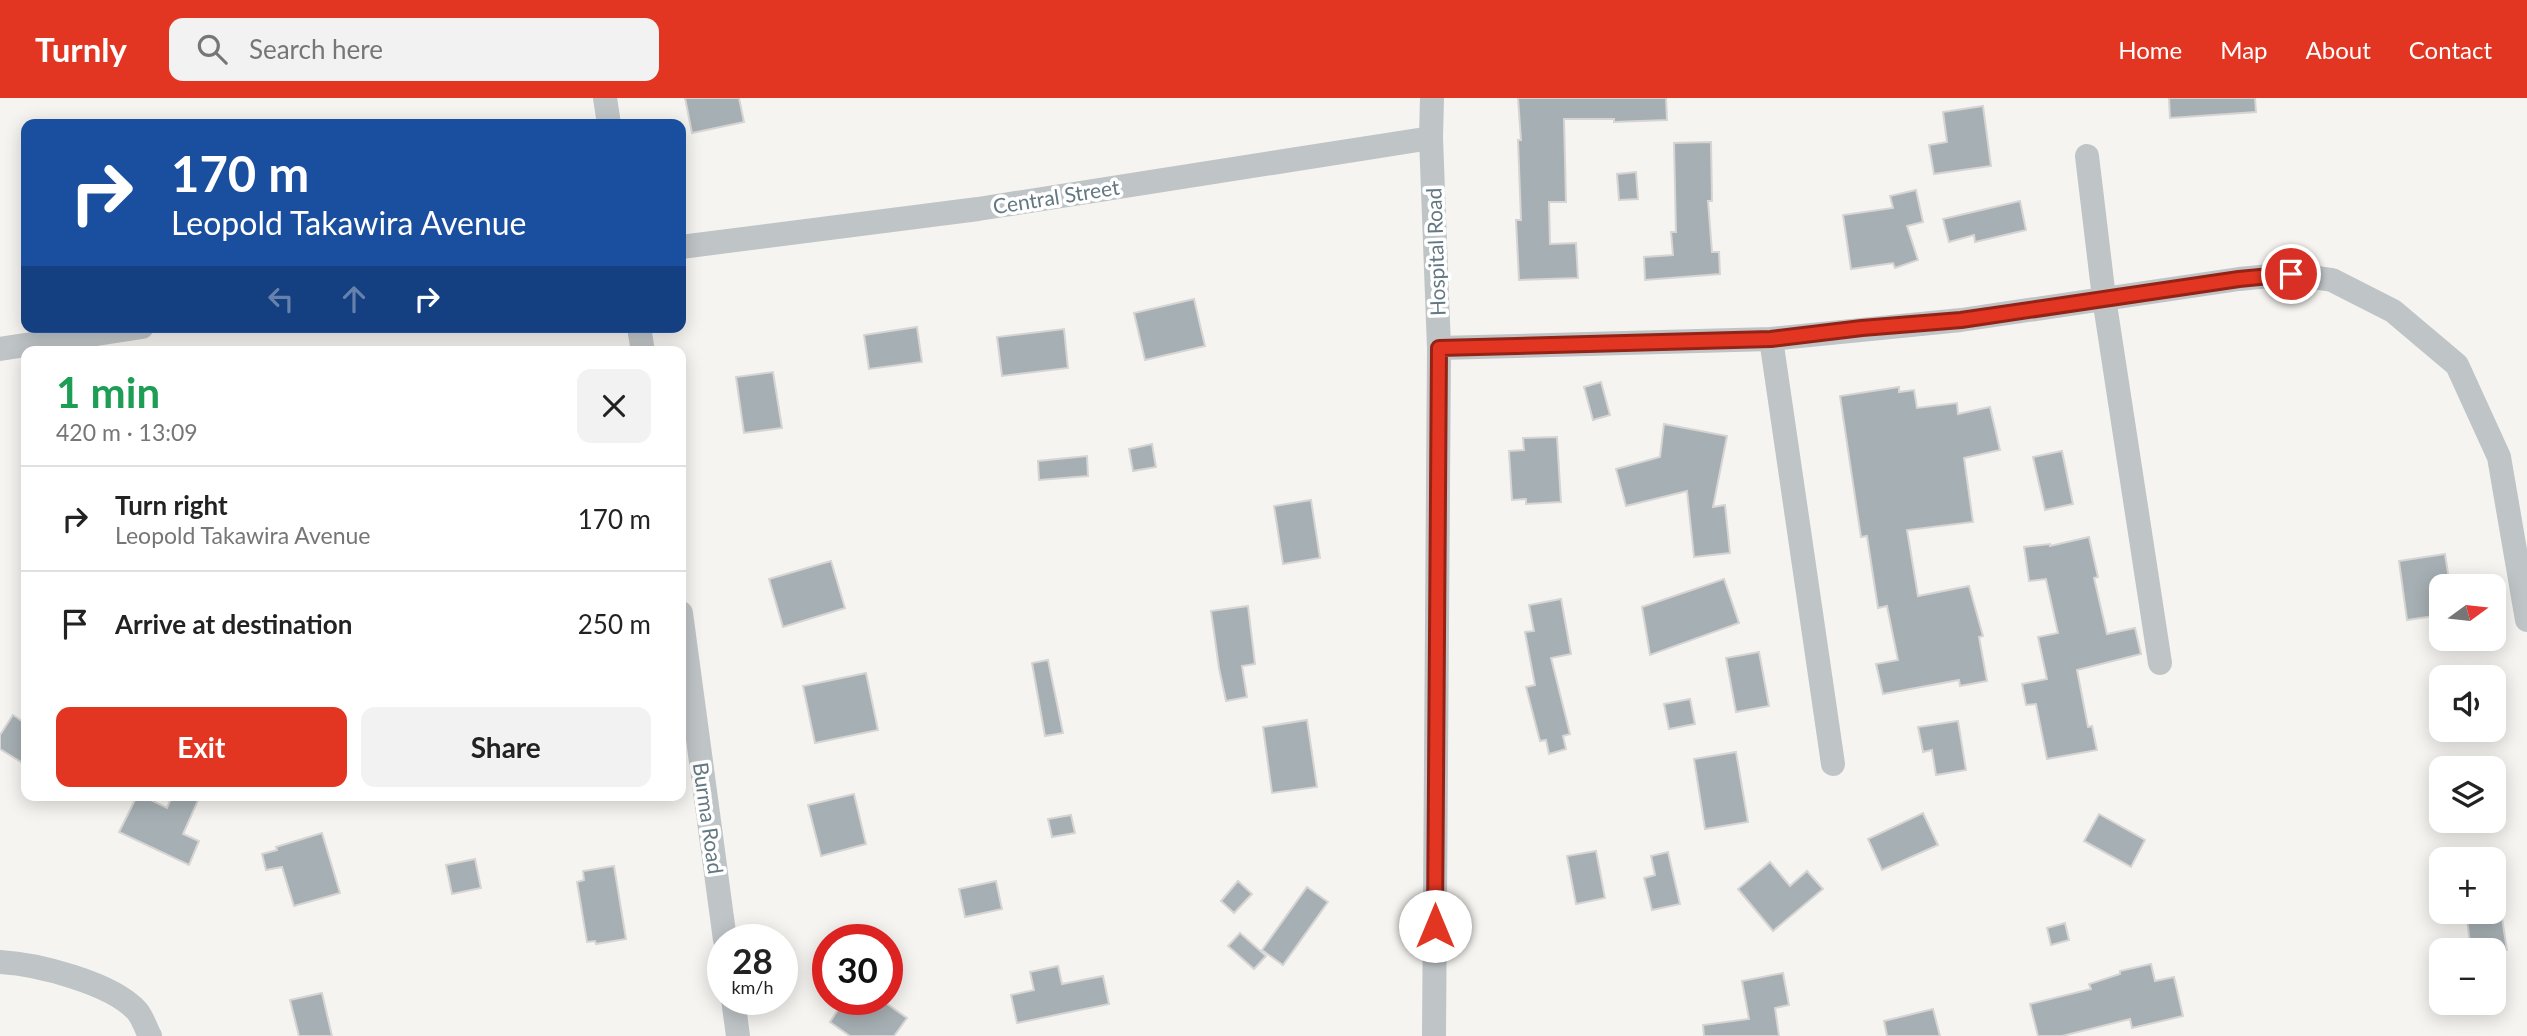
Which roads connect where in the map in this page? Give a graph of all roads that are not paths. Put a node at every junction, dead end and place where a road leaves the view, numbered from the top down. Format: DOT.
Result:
graph roads {
  1 [pos="605,98"];
  2 [pos="1432,98"];
  3 [pos="608,119"];
  4 [pos="1431,138"];
  5 [pos="2087,156"];
  6 [pos="686,246"];
  7 [pos="2104,298"];
  8 [pos="103,333"];
  9 [pos="1771,339"];
  10 [pos="1439,348"];
  11 [pos="0,349"];
  12 [pos="2527,620"];
  13 [pos="686,649"];
  14 [pos="2160,663"];
  15 [pos="1833,764"];
  16 [pos="723,924"];
  17 [pos="0,962"];
  18 [pos="735,1015"];
  19 [pos="150,1036"];
  20 [pos="738,1036"];
  21 [pos="1434,1036"];
  1 -- 3 [label="street"];
  2 -- 4 [label="street, Hospital Road"];
  4 -- 6 [label="street, Central Street"];
  4 -- 10 [label="street, Hospital Road"];
  5 -- 7 [label="street"];
  7 -- 9 [label="street"];
  7 -- 12 [label="street"];
  7 -- 14 [label="street"];
  8 -- 11 [label="street"];
  9 -- 10 [label="street"];
  9 -- 15 [label="street"];
  10 -- 21 [label="street, Hospital Road"];
  13 -- 16 [label="street, Burma Road"];
  17 -- 19 [label="street"];
  18 -- 20 [label="street"];
}
